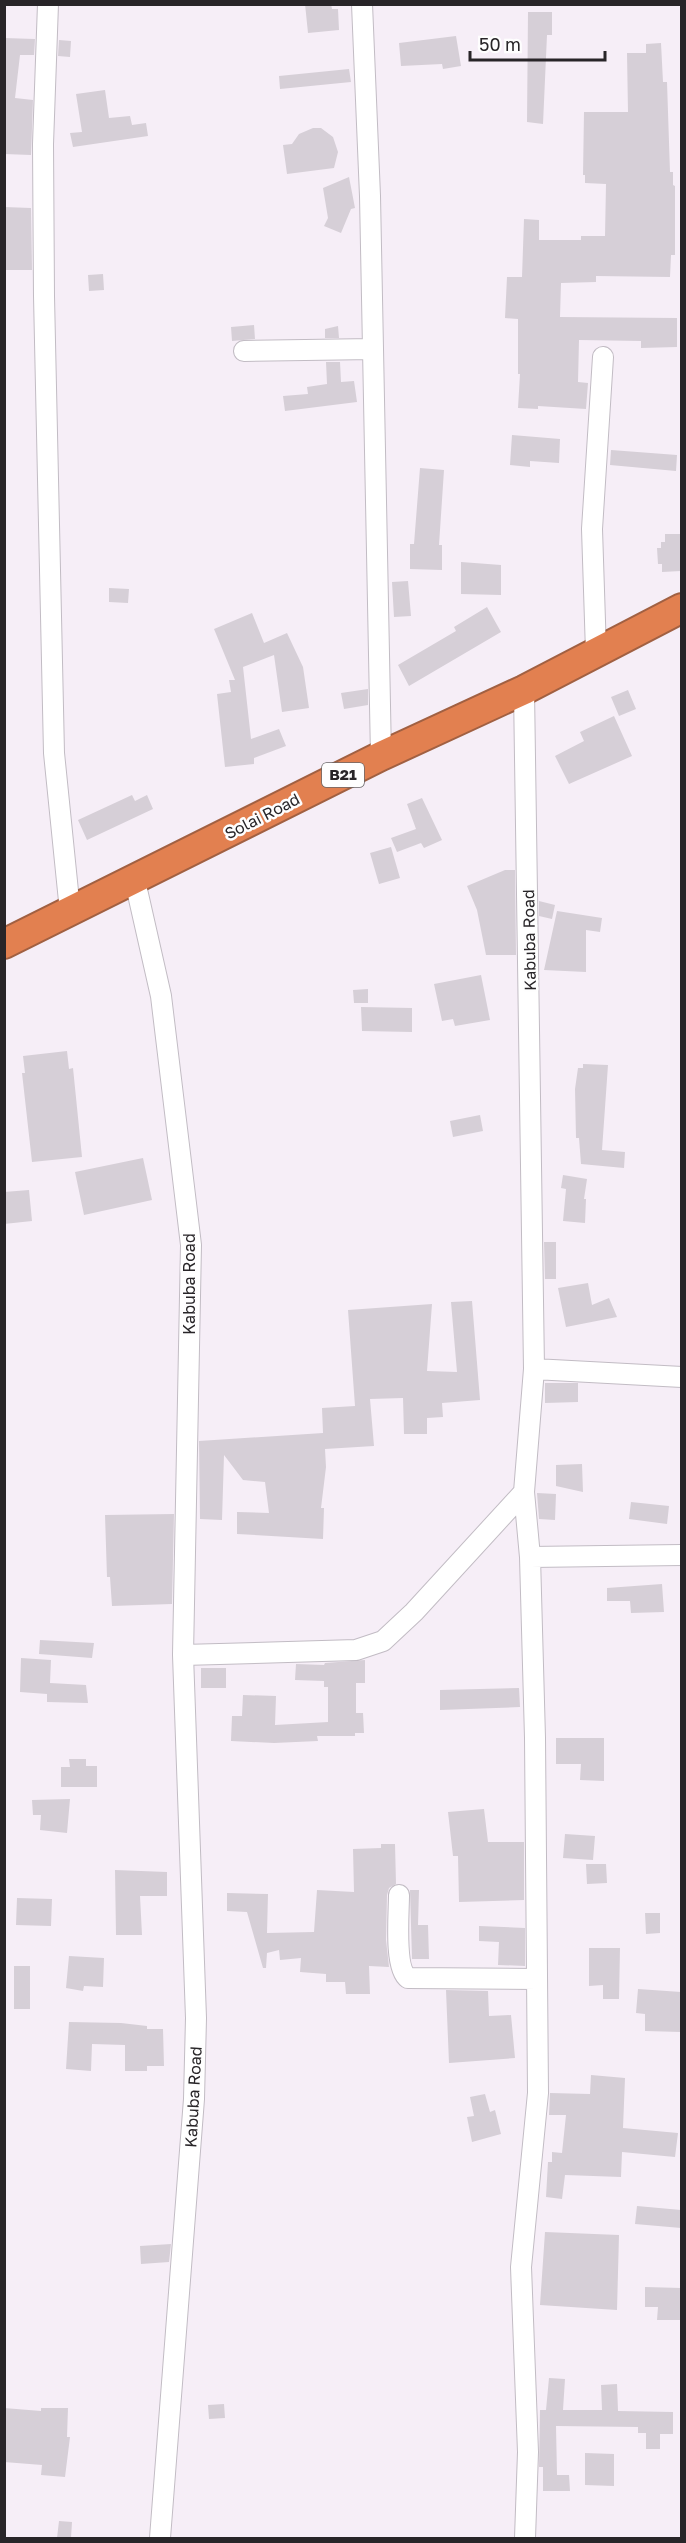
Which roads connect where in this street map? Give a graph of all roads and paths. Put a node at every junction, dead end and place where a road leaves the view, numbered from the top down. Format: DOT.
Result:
graph roads {
  1 [pos="48,4"];
  2 [pos="362,4"];
  3 [pos="373,349"];
  4 [pos="244,351"];
  5 [pos="603,357"];
  6 [pos="681,608"];
  7 [pos="596,652"];
  8 [pos="524,690"];
  9 [pos="381,756"];
  10 [pos="135,880"];
  11 [pos="70,911"];
  12 [pos="4,944"];
  13 [pos="534,1369"];
  14 [pos="681,1377"];
  15 [pos="524,1492"];
  16 [pos="681,1555"];
  17 [pos="530,1557"];
  18 [pos="183,1655"];
  19 [pos="399,1895"];
  20 [pos="537,1979"];
  21 [pos="160,2538"];
  22 [pos="525,2538"];
  1 -- 11 [label="street"];
  2 -- 3 [label="street"];
  3 -- 4 [label="street"];
  3 -- 9 [label="street"];
  5 -- 7 [label="street"];
  6 -- 7 [label="highway, Solai Road / B21"];
  7 -- 8 [label="highway, Solai Road / B21"];
  8 -- 9 [label="highway, Solai Road / B21"];
  8 -- 13 [label="street, Kabuba Road"];
  9 -- 10 [label="highway, Solai Road / B21"];
  10 -- 11 [label="highway, Solai Road / B21"];
  10 -- 18 [label="street, Kabuba Road"];
  11 -- 12 [label="highway, Solai Road / B21"];
  13 -- 14 [label="street"];
  13 -- 15 [label="street, Kabuba Road"];
  15 -- 17 [label="street, Kabuba Road"];
  15 -- 18 [label="street"];
  16 -- 17 [label="street"];
  17 -- 20 [label="street, Kabuba Road"];
  18 -- 21 [label="street, Kabuba Road"];
  19 -- 20 [label="street"];
  20 -- 22 [label="street, Kabuba Road"];
}
